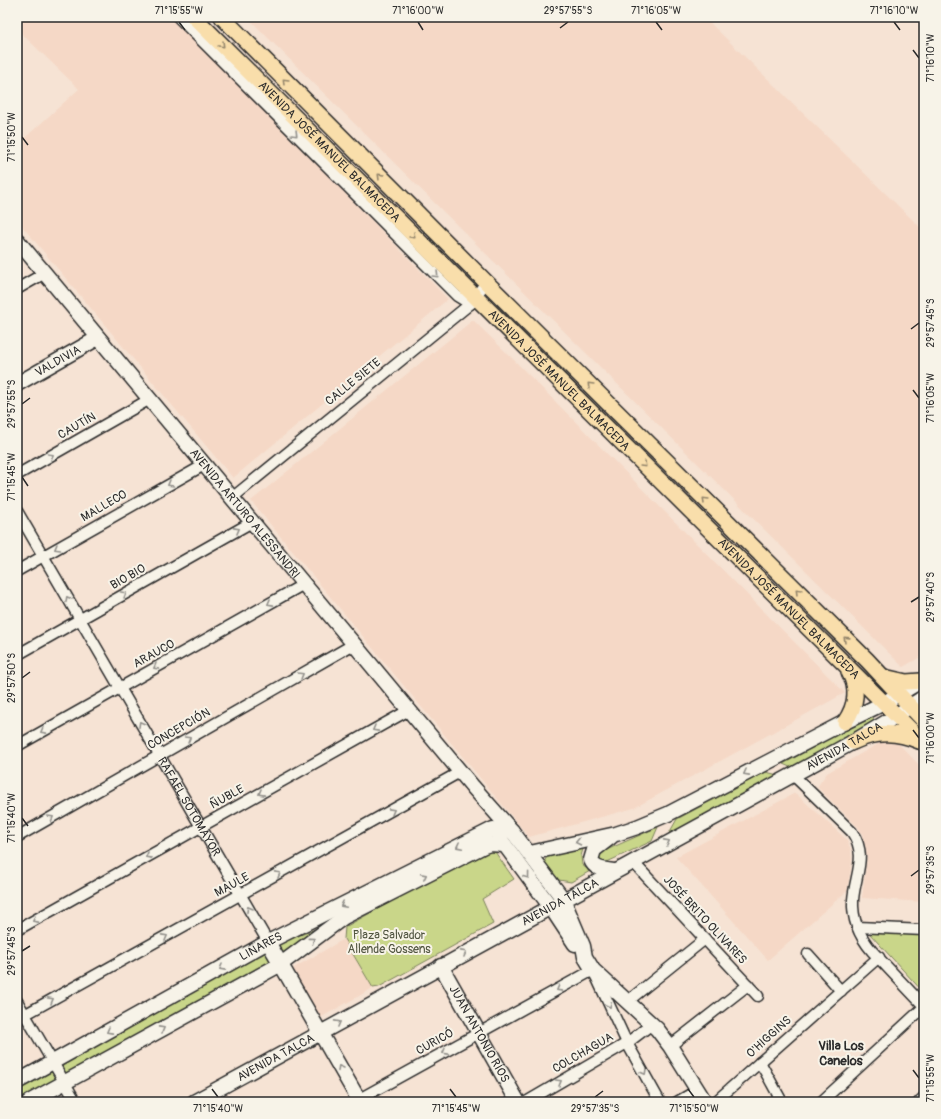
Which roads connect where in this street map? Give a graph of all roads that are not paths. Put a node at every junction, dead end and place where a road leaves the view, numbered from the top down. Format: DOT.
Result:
graph roads {
  1 [pos="178,17"];
  2 [pos="194,17"];
  3 [pos="222,17"];
  4 [pos="17,240"];
  5 [pos="45,274"];
  6 [pos="486,282"];
  7 [pos="17,289"];
  8 [pos="473,300"];
  9 [pos="98,338"];
  10 [pos="17,384"];
  11 [pos="150,399"];
  12 [pos="204,465"];
  13 [pos="17,475"];
  14 [pos="232,498"];
  15 [pos="17,511"];
  16 [pos="252,522"];
  17 [pos="43,556"];
  18 [pos="17,571"];
  19 [pos="304,584"];
  20 [pos="80,619"];
  21 [pos="354,644"];
  22 [pos="17,655"];
  23 [pos="846,666"];
  24 [pos="884,677"];
  25 [pos="923,680"];
  26 [pos="120,688"];
  27 [pos="900,694"];
  28 [pos="924,697"];
  29 [pos="884,703"];
  30 [pos="911,706"];
  31 [pos="409,710"];
  32 [pos="896,715"];
  33 [pos="924,721"];
  34 [pos="845,722"];
  35 [pos="853,742"];
  36 [pos="924,744"];
  37 [pos="17,746"];
  38 [pos="160,756"];
  39 [pos="765,764"];
  40 [pos="460,772"];
  41 [pos="792,774"];
  42 [pos="473,787"];
  43 [pos="201,827"];
  44 [pos="494,829"];
  45 [pos="512,831"];
  46 [pos="616,834"];
  47 [pos="17,837"];
  48 [pos="504,846"];
  49 [pos="530,853"];
  50 [pos="632,861"];
  51 [pos="614,871"];
  52 [pos="241,895"];
  53 [pos="563,899"];
  54 [pos="550,906"];
  55 [pos="858,927"];
  56 [pos="17,930"];
  57 [pos="924,930"];
  58 [pos="705,939"];
  59 [pos="268,942"];
  60 [pos="808,954"];
  61 [pos="586,957"];
  62 [pos="878,957"];
  63 [pos="281,964"];
  64 [pos="441,966"];
  65 [pos="593,970"];
  66 [pos="748,985"];
  67 [pos="840,991"];
  68 [pos="758,996"];
  69 [pos="17,1001"];
  70 [pos="628,1001"];
  71 [pos="924,1006"];
  72 [pos="21,1017"];
  73 [pos="652,1024"];
  74 [pos="320,1032"];
  75 [pos="479,1033"];
  76 [pos="627,1043"];
  77 [pos="670,1046"];
  78 [pos="53,1062"];
  79 [pos="760,1062"];
  80 [pos="17,1082"];
  81 [pos="65,1082"];
  82 [pos="702,1096"];
  83 [pos="924,1097"];
  84 [pos="357,1101"];
  85 [pos="29,1102"];
  86 [pos="76,1102"];
  87 [pos="194,1102"];
  88 [pos="518,1102"];
  89 [pos="526,1102"];
  90 [pos="660,1102"];
  91 [pos="678,1102"];
  92 [pos="715,1102"];
  93 [pos="782,1102"];
  94 [pos="821,1102"];
  95 [pos="919,1102"];
  1 -- 8 [label="street, one-way"];
  2 -- 8 [label="main road, AVENIDA JOSÉ MANUEL BALMACEDA, one-way"];
  6 -- 3 [label="main road, AVENIDA JOSÉ MANUEL BALMACEDA, one-way"];
  4 -- 5 [label="main road, AVENIDA ARTURO ALESSANDRI"];
  5 -- 7 [label="street"];
  5 -- 9 [label="main road, AVENIDA ARTURO ALESSANDRI"];
  6 -- 8 [label="street, CALLE SIETE"];
  24 -- 6 [label="main road, AVENIDA JOSÉ MANUEL BALMACEDA, one-way"];
  8 -- 14 [label="street, CALLE SIETE"];
  8 -- 23 [label="main road, AVENIDA JOSÉ MANUEL BALMACEDA, one-way"];
  9 -- 10 [label="main road, VALDIVIA"];
  9 -- 11 [label="main road, AVENIDA ARTURO ALESSANDRI"];
  11 -- 12 [label="main road, AVENIDA ARTURO ALESSANDRI"];
  13 -- 11 [label="street, CAUTÍN, one-way"];
  12 -- 14 [label="main road, AVENIDA ARTURO ALESSANDRI"];
  12 -- 17 [label="street, MALLECO, one-way"];
  14 -- 16 [label="main road, AVENIDA ARTURO ALESSANDRI"];
  15 -- 17 [label="street, RAFAEL SOTOMAYOR"];
  16 -- 19 [label="main road, AVENIDA ARTURO ALESSANDRI"];
  20 -- 16 [label="street, BIO BIO, one-way"];
  17 -- 18 [label="street, MALLECO"];
  20 -- 17 [label="street, RAFAEL SOTOMAYOR, one-way"];
  19 -- 21 [label="main road, AVENIDA ARTURO ALESSANDRI"];
  19 -- 26 [label="street, ARAUCO, one-way"];
  20 -- 22 [label="street, BIO BIO"];
  20 -- 26 [label="street, RAFAEL SOTOMAYOR"];
  21 -- 31 [label="main road, AVENIDA ARTURO ALESSANDRI"];
  38 -- 21 [label="street, CONCEPCIÓN, one-way"];
  23 -- 29 [label="main road, AVENIDA JOSÉ MANUEL BALMACEDA"];
  23 -- 34 [label="main road"];
  24 -- 25 [label="main road"];
  24 -- 27 [label="main road, AVENIDA JOSÉ MANUEL BALMACEDA"];
  25 -- 27 [label="main road, AVENIDA TALCA"];
  26 -- 37 [label="street, ARAUCO, one-way"];
  38 -- 26 [label="street, RAFAEL SOTOMAYOR, one-way"];
  27 -- 29 [label="main road, AVENIDA TALCA"];
  27 -- 30 [label="main road, AVENIDA JOSÉ MANUEL BALMACEDA"];
  28 -- 30 [label="main road, AVENIDA TALCA"];
  29 -- 32 [label="main road, AVENIDA JOSÉ MANUEL BALMACEDA"];
  29 -- 34 [label="main road, AVENIDA TALCA"];
  30 -- 32 [label="main road, AVENIDA TALCA"];
  30 -- 33 [label="main road, AVENIDA JOSÉ MANUEL BALMACEDA"];
  31 -- 40 [label="main road, AVENIDA ARTURO ALESSANDRI"];
  31 -- 43 [label="street, ÑUBLE, one-way"];
  32 -- 35 [label="main road, AVENIDA TALCA"];
  32 -- 36 [label="main road, AVENIDA JOSÉ MANUEL BALMACEDA"];
  34 -- 39 [label="main road, AVENIDA TALCA"];
  35 -- 36 [label="main road"];
  35 -- 41 [label="main road, AVENIDA TALCA"];
  38 -- 43 [label="street, RAFAEL SOTOMAYOR"];
  47 -- 38 [label="street, CONCEPCIÓN, one-way"];
  39 -- 41 [label="main road"];
  39 -- 46 [label="main road, AVENIDA TALCA, one-way"];
  40 -- 42 [label="main road, AVENIDA ARTURO ALESSANDRI"];
  52 -- 40 [label="street, MAULE, one-way"];
  50 -- 41 [label="main road, AVENIDA TALCA, one-way"];
  41 -- 55 [label="street"];
  42 -- 44 [label="main road, AVENIDA ARTURO ALESSANDRI"];
  42 -- 45 [label="main road, AVENIDA ARTURO ALESSANDRI"];
  43 -- 52 [label="street, RAFAEL SOTOMAYOR"];
  43 -- 56 [label="street, ÑUBLE, one-way"];
  44 -- 45 [label="main road"];
  44 -- 48 [label="main road, AVENIDA ARTURO ALESSANDRI"];
  44 -- 59 [label="main road, LINARES, one-way"];
  45 -- 49 [label="main road, AVENIDA ARTURO ALESSANDRI"];
  46 -- 49 [label="main road, AVENIDA TALCA, one-way"];
  46 -- 51 [label="main road"];
  48 -- 54 [label="main road, AVENIDA ARTURO ALESSANDRI, one-way"];
  63 -- 48 [label="main road, LINARES, one-way"];
  49 -- 53 [label="main road, AVENIDA ARTURO ALESSANDRI"];
  50 -- 51 [label="main road, AVENIDA TALCA"];
  50 -- 58 [label="street, JOSÉ BRITO OLIVARES"];
  51 -- 53 [label="main road, AVENIDA TALCA"];
  59 -- 52 [label="street, RAFAEL SOTOMAYOR, one-way"];
  72 -- 52 [label="street, MAULE, one-way"];
  53 -- 54 [label="main road, AVENIDA TALCA"];
  53 -- 61 [label="main road, AVENIDA ARTURO ALESSANDRI"];
  54 -- 61 [label="main road, AVENIDA ARTURO ALESSANDRI"];
  64 -- 54 [label="main road, AVENIDA TALCA, one-way"];
  55 -- 57 [label="street"];
  55 -- 62 [label="street"];
  58 -- 66 [label="street, JOSÉ BRITO OLIVARES"];
  58 -- 70 [label="street"];
  59 -- 63 [label="main road, RAFAEL SOTOMAYOR"];
  59 -- 78 [label="main road, LINARES, one-way"];
  60 -- 67 [label="street"];
  61 -- 65 [label="main road, AVENIDA ARTURO ALESSANDRI"];
  62 -- 67 [label="street, O'HIGGINS"];
  62 -- 71 [label="street"];
  63 -- 74 [label="main road, RAFAEL SOTOMAYOR"];
  81 -- 63 [label="main road, LINARES, one-way"];
  74 -- 64 [label="main road, AVENIDA TALCA, one-way"];
  64 -- 75 [label="main road, JUAN ANTONIO RÍOS"];
  65 -- 70 [label="main road"];
  65 -- 75 [label="street, CURICÓ, one-way"];
  65 -- 76 [label="street, AVENIDA ARTURO ALESSANDRI, one-way"];
  66 -- 68 [label="street, JOSÉ BRITO OLIVARES"];
  66 -- 77 [label="street"];
  67 -- 79 [label="street, O'HIGGINS"];
  69 -- 72 [label="street"];
  70 -- 73 [label="main road"];
  71 -- 94 [label="street"];
  72 -- 78 [label="street"];
  73 -- 76 [label="street, COLCHAGUA"];
  73 -- 77 [label="main road"];
  84 -- 74 [label="main road, RAFAEL SOTOMAYOR, one-way"];
  74 -- 87 [label="main road, AVENIDA TALCA"];
  75 -- 84 [label="street, CURICÓ, one-way"];
  75 -- 88 [label="main road, JUAN ANTONIO RÍOS"];
  89 -- 76 [label="street, COLCHAGUA, one-way"];
  76 -- 90 [label="street, AVENIDA ARTURO ALESSANDRI, one-way"];
  77 -- 82 [label="main road"];
  78 -- 80 [label="main road, LINARES"];
  78 -- 81 [label="street"];
  79 -- 92 [label="street, O'HIGGINS"];
  79 -- 93 [label="street"];
  81 -- 85 [label="main road, LINARES"];
  81 -- 86 [label="street"];
  82 -- 91 [label="street"];
  83 -- 95 [label="street"];
}
